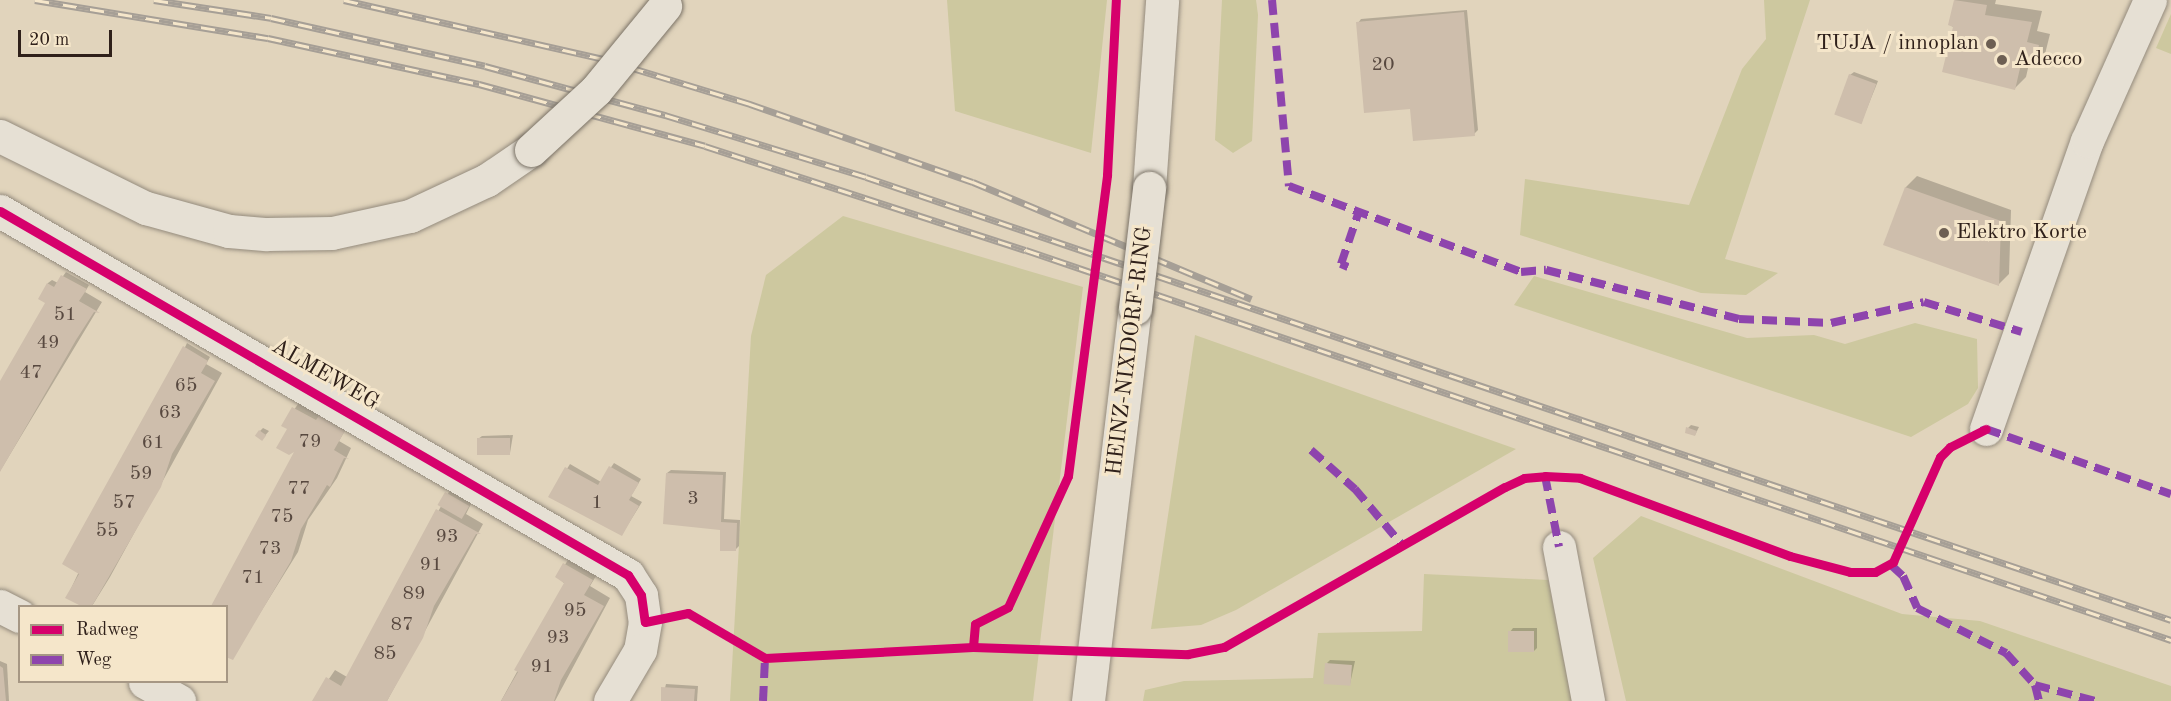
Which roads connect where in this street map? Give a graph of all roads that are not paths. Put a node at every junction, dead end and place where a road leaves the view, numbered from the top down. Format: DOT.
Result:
graph roads {
  1 [pos="1162,0"];
  2 [pos="2150,0"];
  3 [pos="667,3"];
  4 [pos="0,136"];
  5 [pos="0,211"];
  6 [pos="1986,429"];
  7 [pos="1559,547"];
  8 [pos="0,606"];
  9 [pos="18,615"];
  10 [pos="148,683"];
  11 [pos="179,701"];
  12 [pos="610,701"];
  13 [pos="1088,701"];
  14 [pos="1588,701"];
  1 -- 13 [label="street, HEINZ-NIXDORF-RING, bridge"];
  2 -- 6 [label="street"];
  3 -- 4 [label="street, bridge"];
  5 -- 12 [label="street, ALMEWEG"];
  7 -- 14 [label="street"];
  8 -- 9 [label="street"];
  10 -- 11 [label="street"];
}
